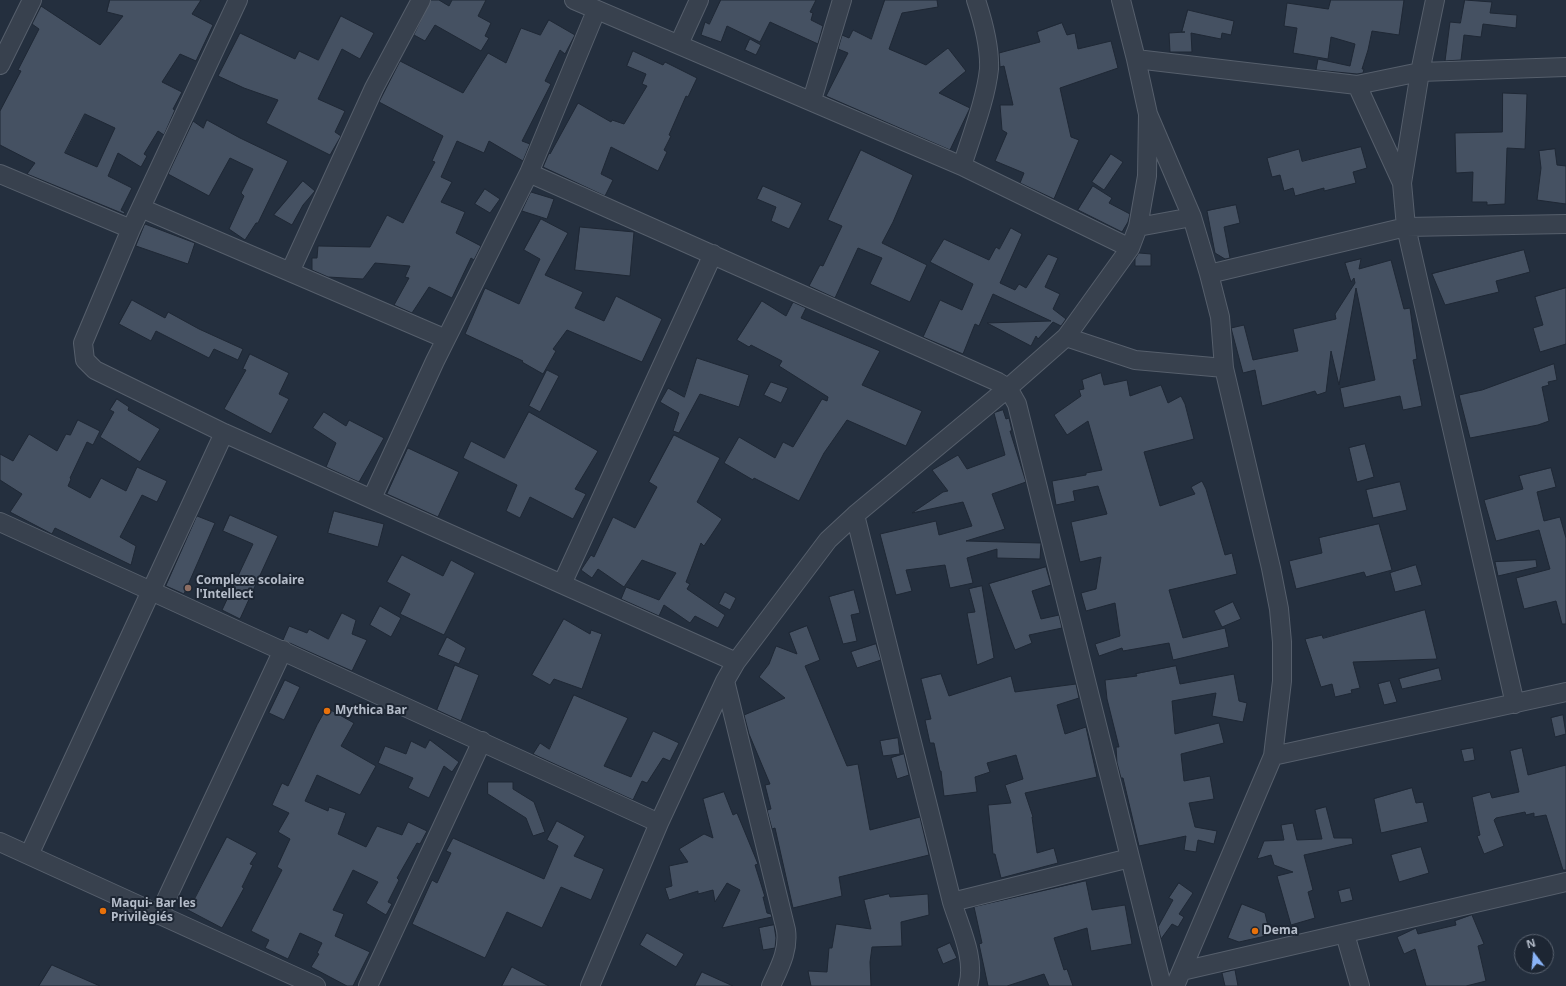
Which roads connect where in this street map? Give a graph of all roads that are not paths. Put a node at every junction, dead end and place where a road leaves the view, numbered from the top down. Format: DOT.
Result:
graph roads {
  1 [pos="32,0"];
  2 [pos="238,0"];
  3 [pos="421,0"];
  4 [pos="574,0"];
  5 [pos="699,0"];
  6 [pos="842,0"];
  7 [pos="976,0"];
  8 [pos="1121,0"];
  9 [pos="1434,0"];
  10 [pos="596,11"];
  11 [pos="679,44"];
  12 [pos="1136,59"];
  13 [pos="0,63"];
  14 [pos="1566,67"];
  15 [pos="1420,72"];
  16 [pos="1358,85"];
  17 [pos="812,100"];
  18 [pos="1148,114"];
  19 [pos="962,166"];
  20 [pos="529,173"];
  21 [pos="0,174"];
  22 [pos="1402,183"];
  23 [pos="141,208"];
  24 [pos="1192,217"];
  25 [pos="1566,224"];
  26 [pos="1138,227"];
  27 [pos="1406,227"];
  28 [pos="131,229"];
  29 [pos="1130,248"];
  30 [pos="713,254"];
  31 [pos="290,272"];
  32 [pos="1209,274"];
  33 [pos="1066,337"];
  34 [pos="446,339"];
  35 [pos="1224,368"];
  36 [pos="1008,388"];
  37 [pos="224,433"];
  38 [pos="372,498"];
  39 [pos="855,515"];
  40 [pos="0,522"];
  41 [pos="562,584"];
  42 [pos="152,590"];
  43 [pos="283,650"];
  44 [pos="736,662"];
  45 [pos="725,681"];
  46 [pos="1566,692"];
  47 [pos="1515,704"];
  48 [pos="482,740"];
  49 [pos="1272,756"];
  50 [pos="659,823"];
  51 [pos="0,842"];
  52 [pos="29,855"];
  53 [pos="1130,858"];
  54 [pos="1566,882"];
  55 [pos="952,902"];
  56 [pos="159,915"];
  57 [pos="1345,934"];
  58 [pos="1178,978"];
  59 [pos="316,986"];
  60 [pos="368,986"];
  61 [pos="590,986"];
  62 [pos="771,986"];
  63 [pos="968,986"];
  64 [pos="1162,986"];
  65 [pos="1360,986"];
  1 -- 13 [label="street"];
  2 -- 23 [label="street"];
  3 -- 31 [label="street"];
  4 -- 10 [label="street"];
  5 -- 11 [label="street"];
  6 -- 17 [label="street"];
  7 -- 19 [label="street"];
  8 -- 12 [label="street"];
  9 -- 15 [label="street"];
  10 -- 11 [label="street"];
  10 -- 20 [label="street"];
  11 -- 17 [label="street"];
  12 -- 16 [label="street"];
  12 -- 18 [label="street"];
  14 -- 15 [label="street"];
  15 -- 16 [label="street"];
  15 -- 22 [label="street"];
  16 -- 22 [label="street"];
  17 -- 19 [label="street"];
  18 -- 24 [label="street"];
  18 -- 26 [label="street"];
  19 -- 29 [label="street"];
  20 -- 30 [label="street"];
  20 -- 34 [label="street"];
  21 -- 28 [label="street"];
  22 -- 27 [label="street"];
  23 -- 28 [label="street"];
  23 -- 31 [label="street"];
  24 -- 26 [label="street"];
  24 -- 32 [label="street"];
  25 -- 27 [label="street"];
  26 -- 29 [label="street"];
  27 -- 32 [label="street"];
  27 -- 47 [label="street"];
  28 -- 37 [label="street"];
  29 -- 33 [label="street"];
  30 -- 36 [label="street"];
  30 -- 41 [label="street"];
  31 -- 34 [label="street"];
  32 -- 35 [label="street"];
  33 -- 35 [label="street"];
  33 -- 36 [label="street"];
  34 -- 38 [label="street"];
  35 -- 49 [label="street"];
  36 -- 39 [label="street"];
  36 -- 53 [label="street"];
  37 -- 38 [label="street"];
  37 -- 42 [label="street"];
  38 -- 41 [label="street"];
  39 -- 44 [label="street"];
  39 -- 55 [label="street"];
  40 -- 42 [label="street"];
  41 -- 44 [label="street"];
  42 -- 43 [label="street"];
  42 -- 52 [label="street"];
  43 -- 48 [label="street"];
  43 -- 56 [label="street"];
  44 -- 45 [label="street"];
  45 -- 50 [label="street"];
  45 -- 62 [label="street"];
  46 -- 47 [label="street"];
  47 -- 49 [label="street"];
  48 -- 50 [label="street"];
  48 -- 60 [label="street"];
  49 -- 58 [label="street"];
  50 -- 61 [label="street"];
  51 -- 52 [label="street"];
  52 -- 56 [label="street"];
  53 -- 55 [label="street"];
  53 -- 64 [label="street"];
  54 -- 57 [label="street"];
  55 -- 63 [label="street"];
  56 -- 59 [label="street"];
  57 -- 58 [label="street"];
  57 -- 65 [label="street"];
}
